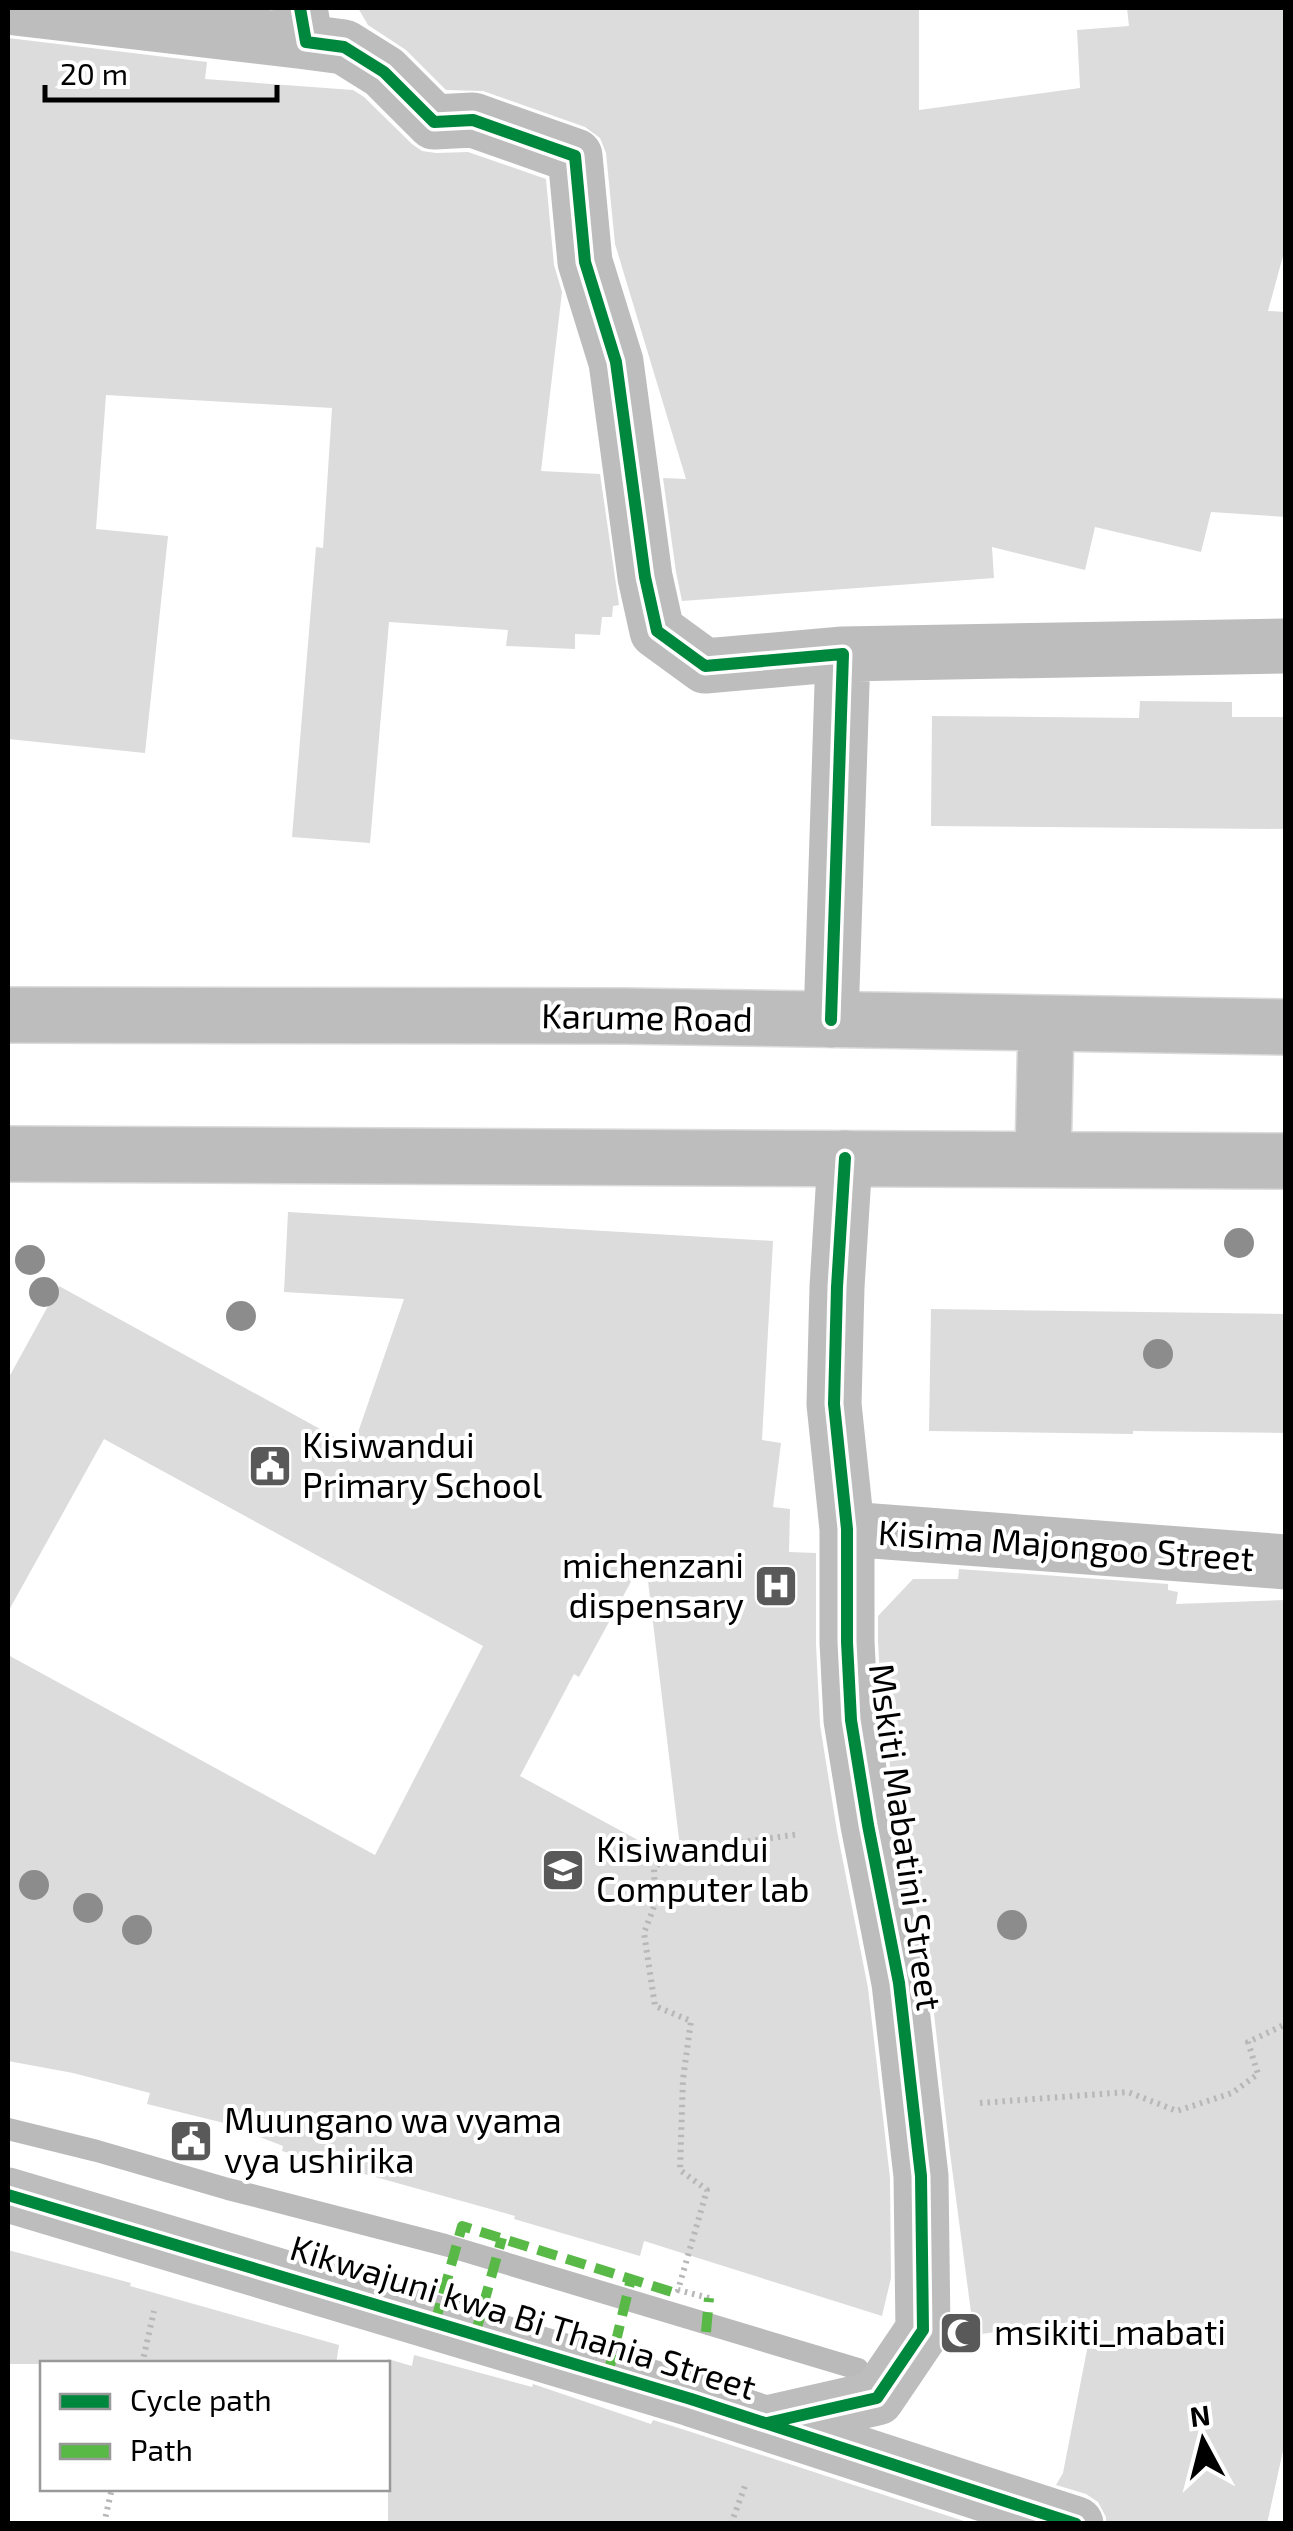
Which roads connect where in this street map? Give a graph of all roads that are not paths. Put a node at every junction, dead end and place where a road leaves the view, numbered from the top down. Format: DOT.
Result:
graph roads {
  1 [pos="15,8"];
  2 [pos="303,25"];
  3 [pos="1286,646"];
  4 [pos="843,654"];
  5 [pos="8,1015"];
  6 [pos="831,1020"];
  7 [pos="1046,1024"];
  8 [pos="1286,1027"];
  9 [pos="8,1154"];
  10 [pos="846,1158"];
  11 [pos="1044,1158"];
  12 [pos="1286,1161"];
  13 [pos="847,1529"];
  14 [pos="1286,1562"];
  15 [pos="8,2195"];
  16 [pos="766,2423"];
  17 [pos="1076,2524"];
  1 -- 2 [label="street"];
  2 -- 4 [label="street"];
  3 -- 4 [label="street"];
  4 -- 6 [label="street"];
  5 -- 6 [label="street, Karume Road"];
  6 -- 7 [label="street, Karume Road"];
  7 -- 8 [label="street, Karume Road"];
  7 -- 11 [label="street"];
  9 -- 10 [label="street"];
  10 -- 11 [label="street"];
  10 -- 13 [label="street, Mskiti Mabatini Street"];
  11 -- 12 [label="street"];
  13 -- 14 [label="street, Kisima Majongoo Street"];
  13 -- 16 [label="street, Mskiti Mabatini Street"];
  15 -- 16 [label="street, Kikwajuni kwa Bi Thania Street"];
  16 -- 17 [label="street, Kikwajuni kwa Bi Thania Street"];
}
